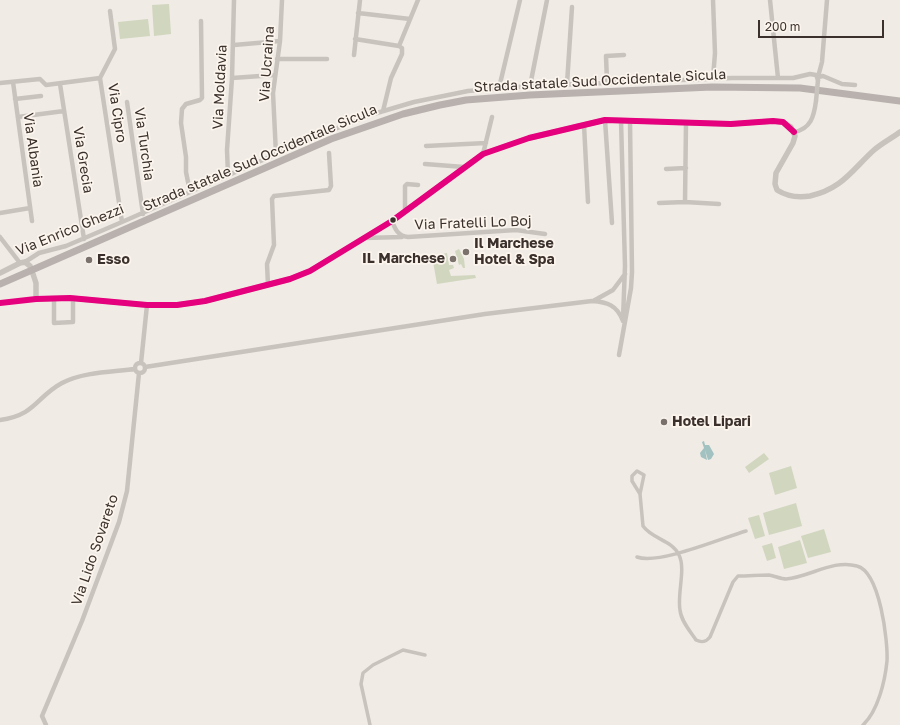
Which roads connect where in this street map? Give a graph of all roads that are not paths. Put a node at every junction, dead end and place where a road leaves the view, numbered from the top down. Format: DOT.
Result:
graph roads {
  1 [pos="234,0"];
  2 [pos="282,0"];
  3 [pos="360,0"];
  4 [pos="418,0"];
  5 [pos="520,0"];
  6 [pos="547,0"];
  7 [pos="713,0"];
  8 [pos="770,0"];
  9 [pos="827,0"];
  10 [pos="572,7"];
  11 [pos="110,11"];
  12 [pos="358,13"];
  13 [pos="410,19"];
  14 [pos="201,21"];
  15 [pos="356,38"];
  16 [pos="280,41"];
  17 [pos="234,45"];
  18 [pos="400,46"];
  19 [pos="354,55"];
  20 [pos="624,55"];
  21 [pos="277,59"];
  22 [pos="327,59"];
  23 [pos="275,75"];
  24 [pos="100,78"];
  25 [pos="232,78"];
  26 [pos="713,78"];
  27 [pos="778,78"];
  28 [pos="818,78"];
  29 [pos="13,82"];
  30 [pos="607,82"];
  31 [pos="0,84"];
  32 [pos="60,84"];
  33 [pos="567,84"];
  34 [pos="855,85"];
  35 [pos="530,86"];
  36 [pos="499,88"];
  37 [pos="41,96"];
  38 [pos="15,99"];
  39 [pos="900,101"];
  40 [pos="127,102"];
  41 [pos="64,111"];
  42 [pos="383,111"];
  43 [pos="18,117"];
  44 [pos="492,117"];
  45 [pos="605,120"];
  46 [pos="621,120"];
  47 [pos="630,121"];
  48 [pos="686,123"];
  49 [pos="584,126"];
  50 [pos="794,132"];
  51 [pos="900,132"];
  52 [pos="486,143"];
  53 [pos="426,146"];
  54 [pos="329,153"];
  55 [pos="276,154"];
  56 [pos="483,154"];
  57 [pos="425,164"];
  58 [pos="464,167"];
  59 [pos="686,168"];
  60 [pos="666,169"];
  61 [pos="228,175"];
  62 [pos="418,185"];
  63 [pos="190,192"];
  64 [pos="588,202"];
  65 [pos="685,202"];
  66 [pos="659,204"];
  67 [pos="719,204"];
  68 [pos="30,208"];
  69 [pos="405,210"];
  70 [pos="0,213"];
  71 [pos="143,214"];
  72 [pos="32,221"];
  73 [pos="392,221"];
  74 [pos="122,222"];
  75 [pos="612,223"];
  76 [pos="545,234"];
  77 [pos="402,236"];
  78 [pos="0,237"];
  79 [pos="84,238"];
  80 [pos="364,238"];
  81 [pos="25,264"];
  82 [pos="0,273"];
  83 [pos="33,274"];
  84 [pos="625,274"];
  85 [pos="0,284"];
  86 [pos="268,285"];
  87 [pos="613,290"];
  88 [pos="624,292"];
  89 [pos="73,298"];
  90 [pos="629,298"];
  91 [pos="36,299"];
  92 [pos="54,299"];
  93 [pos="592,301"];
  94 [pos="0,303"];
  95 [pos="623,304"];
  96 [pos="147,305"];
  97 [pos="614,306"];
  98 [pos="623,321"];
  99 [pos="623,330"];
  100 [pos="619,355"];
  101 [pos="141,363"];
  102 [pos="145,367"];
  103 [pos="135,369"];
  104 [pos="139,373"];
  105 [pos="0,420"];
  106 [pos="640,494"];
  107 [pos="746,530"];
  108 [pos="678,553"];
  109 [pos="637,557"];
  110 [pos="425,655"];
  111 [pos="46,725"];
  112 [pos="370,725"];
  113 [pos="862,725"];
  1 -- 17 [label="street, Via Moldavia"];
  2 -- 16 [label="street, Via Ucraina"];
  3 -- 12 [label="street"];
  4 -- 13 [label="street"];
  5 -- 36 [label="street"];
  6 -- 35 [label="street"];
  7 -- 26 [label="street"];
  8 -- 27 [label="street"];
  9 -- 28 [label="street"];
  10 -- 33 [label="street"];
  11 -- 24 [label="street, Via Cipro"];
  12 -- 13 [label="street"];
  12 -- 15 [label="street"];
  13 -- 18 [label="street"];
  14 -- 63 [label="street"];
  15 -- 18 [label="street"];
  15 -- 19 [label="street"];
  16 -- 17 [label="street"];
  16 -- 21 [label="street, Via Ucraina"];
  17 -- 25 [label="street, Via Moldavia"];
  18 -- 42 [label="street"];
  20 -- 30 [label="street"];
  21 -- 22 [label="street"];
  21 -- 23 [label="street, Via Ucraina"];
  23 -- 25 [label="street"];
  23 -- 55 [label="street, Via Ucraina"];
  24 -- 32 [label="street"];
  24 -- 74 [label="street, Via Cipro"];
  25 -- 61 [label="street, Via Moldavia"];
  26 -- 27 [label="street, Via Enrico Ghezzi"];
  26 -- 30 [label="street, Via Enrico Ghezzi"];
  27 -- 28 [label="street, Via Enrico Ghezzi"];
  28 -- 34 [label="street, Via Enrico Ghezzi"];
  28 -- 50 [label="street, bridge"];
  29 -- 31 [label="street"];
  29 -- 32 [label="street"];
  29 -- 38 [label="street, Via Albania"];
  30 -- 33 [label="street, Via Enrico Ghezzi"];
  32 -- 41 [label="street, Via Grecia"];
  33 -- 35 [label="street, Via Enrico Ghezzi"];
  35 -- 36 [label="street, Via Enrico Ghezzi"];
  36 -- 42 [label="street, Via Enrico Ghezzi"];
  37 -- 38 [label="street"];
  38 -- 43 [label="street, Via Albania"];
  39 -- 85 [label="main road, Strada statale Sud Occidentale Sicula"];
  40 -- 71 [label="street, Via Turchia"];
  41 -- 43 [label="street"];
  41 -- 79 [label="street, Via Grecia"];
  42 -- 55 [label="street, Via Enrico Ghezzi"];
  43 -- 68 [label="street, Via Albania"];
  44 -- 52 [label="street"];
  45 -- 46 [label="street"];
  45 -- 49 [label="street"];
  45 -- 75 [label="street"];
  46 -- 47 [label="street"];
  46 -- 84 [label="street"];
  47 -- 48 [label="street"];
  47 -- 90 [label="street"];
  48 -- 50 [label="street"];
  48 -- 59 [label="street"];
  49 -- 56 [label="street"];
  49 -- 64 [label="street"];
  50 -- 51 [label="street"];
  52 -- 53 [label="street"];
  52 -- 56 [label="street"];
  54 -- 86 [label="street"];
  55 -- 61 [label="street, Via Enrico Ghezzi"];
  56 -- 58 [label="street"];
  57 -- 58 [label="street"];
  58 -- 69 [label="street"];
  59 -- 60 [label="street"];
  59 -- 65 [label="street"];
  61 -- 63 [label="street, Via Enrico Ghezzi"];
  62 -- 69 [label="street"];
  63 -- 71 [label="street, Via Enrico Ghezzi"];
  65 -- 66 [label="street"];
  65 -- 67 [label="street"];
  68 -- 70 [label="street"];
  68 -- 72 [label="street, Via Albania"];
  69 -- 73 [label="street"];
  71 -- 74 [label="street, Via Enrico Ghezzi"];
  73 -- 77 [label="street, Via Fratelli Lo Boj"];
  73 -- 80 [label="street"];
  74 -- 79 [label="street, Via Enrico Ghezzi"];
  76 -- 77 [label="street, Via Fratelli Lo Boj"];
  77 -- 80 [label="street, Via Fratelli Lo Boj"];
  78 -- 81 [label="street"];
  79 -- 81 [label="street, Via Enrico Ghezzi"];
  80 -- 86 [label="street"];
  81 -- 82 [label="street, Via Enrico Ghezzi"];
  83 -- 91 [label="street"];
  84 -- 87 [label="street"];
  84 -- 88 [label="street"];
  86 -- 96 [label="street"];
  87 -- 88 [label="street"];
  87 -- 93 [label="street"];
  88 -- 90 [label="street"];
  88 -- 95 [label="street"];
  89 -- 92 [label="street"];
  89 -- 92 [label="street"];
  89 -- 96 [label="street"];
  90 -- 95 [label="street"];
  90 -- 99 [label="street"];
  91 -- 92 [label="street"];
  91 -- 94 [label="street"];
  93 -- 97 [label="street"];
  93 -- 102 [label="street"];
  95 -- 97 [label="street"];
  95 -- 98 [label="street"];
  96 -- 101 [label="street"];
  97 -- 98 [label="street"];
  98 -- 99 [label="street"];
  99 -- 100 [label="street"];
  101 -- 102 [label="street"];
  101 -- 103 [label="street"];
  102 -- 104 [label="street"];
  103 -- 104 [label="street"];
  103 -- 105 [label="street"];
  104 -- 111 [label="street, Via Lido Sovareto"];
  106 -- 106 [label="street"];
  106 -- 108 [label="street"];
  107 -- 108 [label="street"];
  108 -- 109 [label="street"];
  108 -- 113 [label="street"];
  110 -- 112 [label="street"];
}
